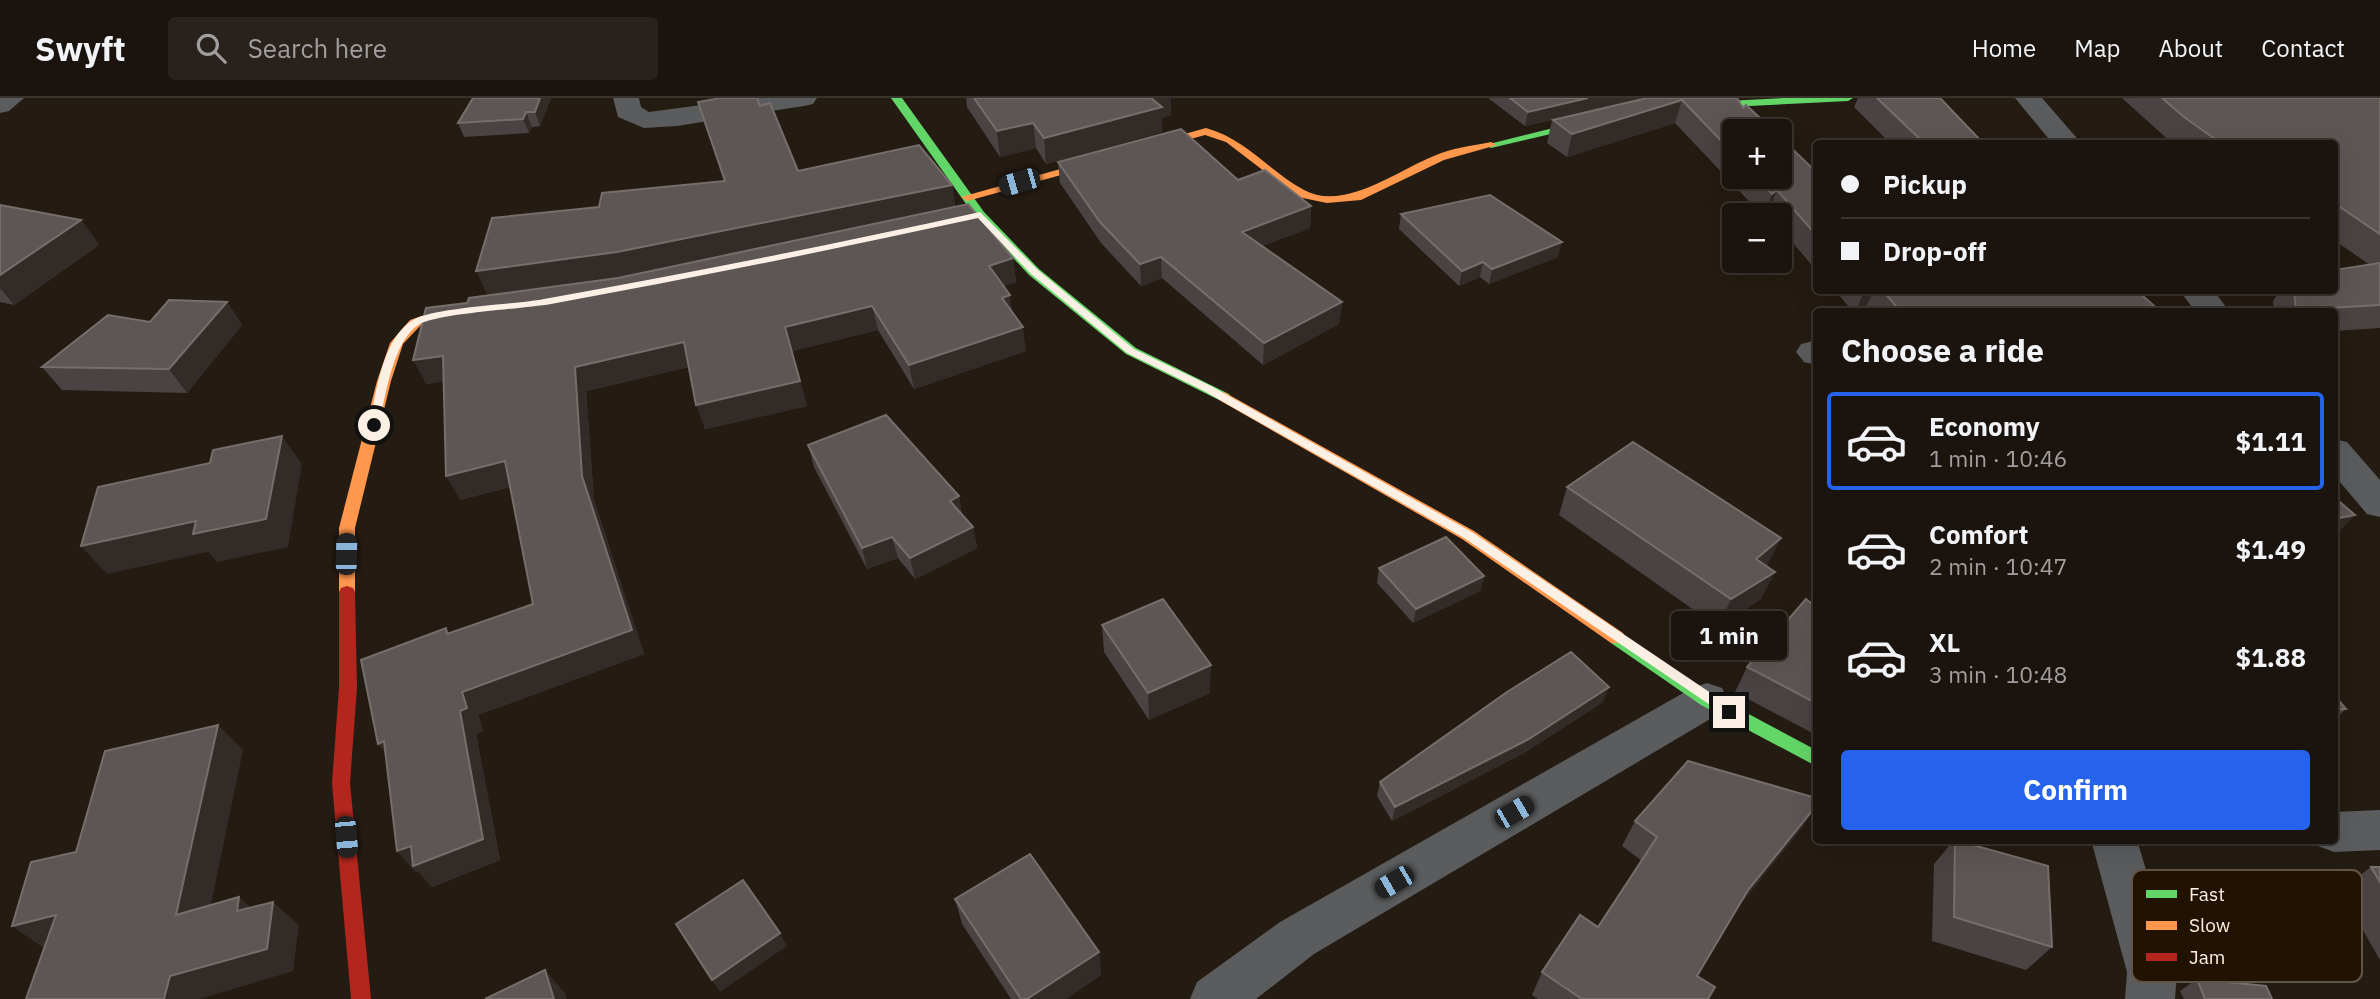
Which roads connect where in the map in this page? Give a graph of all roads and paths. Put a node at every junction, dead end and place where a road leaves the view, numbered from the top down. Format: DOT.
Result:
graph roads {
  1 [pos="11,98"];
  2 [pos="626,98"];
  3 [pos="804,98"];
  4 [pos="896,98"];
  5 [pos="1848,98"];
  6 [pos="2028,98"];
  7 [pos="0,104"];
  8 [pos="1675,107"];
  9 [pos="1623,114"];
  10 [pos="2065,140"];
  11 [pos="967,197"];
  12 [pos="2198,294"];
  13 [pos="2211,308"];
  14 [pos="484,311"];
  15 [pos="2338,456"];
  16 [pos="2380,504"];
  17 [pos="1707,700"];
  18 [pos="1813,757"];
  19 [pos="2380,830"];
  20 [pos="2338,832"];
  21 [pos="2115,844"];
  22 [pos="2132,903"];
  23 [pos="361,999"];
  24 [pos="1215,999"];
  1 -- 7 [label="street"];
  2 -- 3 [label="street"];
  4 -- 11 [label="street"];
  5 -- 8 [label="street"];
  6 -- 10 [label="street"];
  9 -- 11 [label="street"];
  11 -- 17 [label="street"];
  12 -- 13 [label="street"];
  14 -- 23 [label="street"];
  15 -- 16 [label="street"];
  17 -- 18 [label="street"];
  17 -- 24 [label="street"];
  19 -- 20 [label="street"];
  21 -- 22 [label="street"];
}
